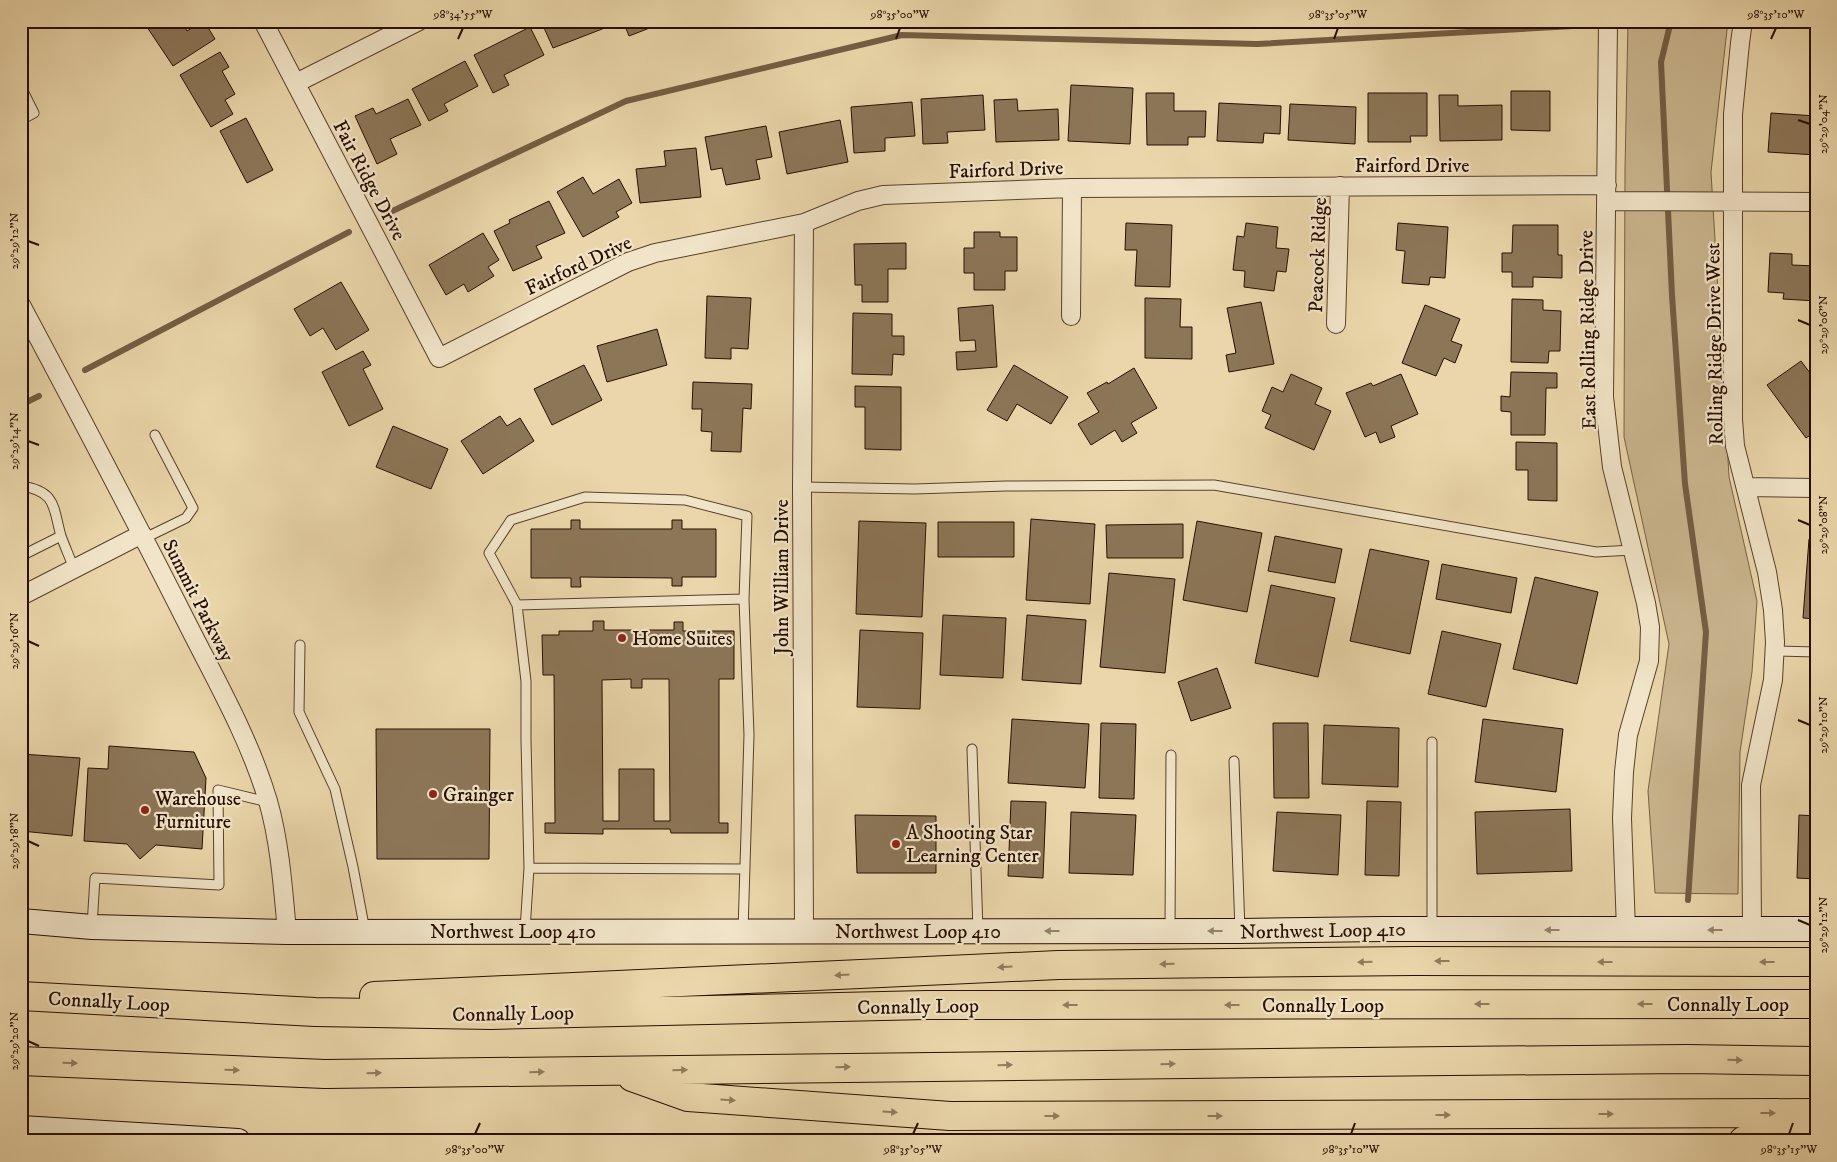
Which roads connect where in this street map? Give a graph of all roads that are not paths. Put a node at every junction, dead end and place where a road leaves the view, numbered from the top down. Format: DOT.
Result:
graph roads {
  1 [pos="263,21"];
  2 [pos="419,21"];
  3 [pos="1608,21"];
  4 [pos="1744,21"];
  5 [pos="296,84"];
  6 [pos="21,87"];
  7 [pos="21,120"];
  8 [pos="1340,186"];
  9 [pos="1072,188"];
  10 [pos="1607,193"];
  11 [pos="1734,202"];
  12 [pos="1816,202"];
  13 [pos="804,223"];
  14 [pos="21,305"];
  15 [pos="1071,316"];
  16 [pos="1336,324"];
  17 [pos="440,358"];
  18 [pos="154,435"];
  19 [pos="21,486"];
  20 [pos="802,487"];
  21 [pos="1746,487"];
  22 [pos="1816,488"];
  23 [pos="61,536"];
  24 [pos="144,536"];
  25 [pos="1633,550"];
  26 [pos="21,556"];
  27 [pos="74,569"];
  28 [pos="21,596"];
  29 [pos="744,599"];
  30 [pos="517,605"];
  31 [pos="300,646"];
  32 [pos="1775,651"];
  33 [pos="1816,652"];
  34 [pos="1432,742"];
  35 [pos="972,750"];
  36 [pos="1171,755"];
  37 [pos="1234,761"];
  38 [pos="268,802"];
  39 [pos="529,868"];
  40 [pos="745,868"];
  41 [pos="21,921"];
  42 [pos="92,926"];
  43 [pos="1432,929"];
  44 [pos="1816,929"];
  45 [pos="525,930"];
  46 [pos="1626,930"];
  47 [pos="1752,930"];
  48 [pos="365,931"];
  49 [pos="978,931"];
  50 [pos="1170,931"];
  51 [pos="1240,931"];
  52 [pos="287,932"];
  53 [pos="743,932"];
  54 [pos="804,932"];
  55 [pos="1816,962"];
  56 [pos="21,996"];
  57 [pos="1816,1004"];
  58 [pos="180,1005"];
  59 [pos="21,1061"];
  60 [pos="1816,1061"];
  61 [pos="614,1071"];
  62 [pos="1816,1113"];
  63 [pos="21,1128"];
  64 [pos="1816,1135"];
  65 [pos="238,1141"];
  66 [pos="1743,1141"];
  1 -- 5 [label="street, Fair Ridge Drive"];
  2 -- 5 [label="street"];
  3 -- 10 [label="street, East Rolling Ridge Drive"];
  4 -- 11 [label="street, Rolling Ridge Drive West"];
  5 -- 17 [label="street, Fair Ridge Drive"];
  6 -- 7 [label="lane"];
  8 -- 9 [label="street, Fairford Drive"];
  8 -- 10 [label="street, Fairford Drive"];
  8 -- 16 [label="street, Peacock Ridge"];
  9 -- 13 [label="street, Fairford Drive"];
  9 -- 15 [label="street"];
  10 -- 11 [label="street, Fairford Drive"];
  10 -- 25 [label="street, East Rolling Ridge Drive"];
  11 -- 12 [label="street, Fairford Drive"];
  11 -- 21 [label="street, Rolling Ridge Drive West"];
  13 -- 17 [label="street, Fairford Drive"];
  13 -- 20 [label="street, John William Drive"];
  14 -- 24 [label="street, Summit Parkway"];
  18 -- 24 [label="lane"];
  19 -- 23 [label="lane"];
  20 -- 25 [label="lane"];
  20 -- 54 [label="street, John William Drive"];
  21 -- 22 [label="street"];
  21 -- 32 [label="street, Rolling Ridge Drive West"];
  23 -- 26 [label="lane"];
  23 -- 27 [label="lane"];
  24 -- 27 [label="street"];
  24 -- 38 [label="street, Summit Parkway"];
  25 -- 46 [label="street, East Rolling Ridge Drive"];
  27 -- 28 [label="street"];
  29 -- 30 [label="lane"];
  29 -- 30 [label="lane"];
  29 -- 40 [label="lane"];
  30 -- 39 [label="lane"];
  31 -- 48 [label="lane"];
  32 -- 33 [label="lane"];
  32 -- 47 [label="street, Rolling Ridge Drive West"];
  34 -- 43 [label="lane"];
  35 -- 49 [label="lane"];
  36 -- 50 [label="lane"];
  37 -- 51 [label="lane"];
  38 -- 42 [label="lane"];
  38 -- 52 [label="street, Summit Parkway"];
  39 -- 40 [label="lane"];
  39 -- 45 [label="lane"];
  40 -- 53 [label="lane"];
  41 -- 42 [label="main road, Northwest Loop 410"];
  42 -- 52 [label="main road, Northwest Loop 410"];
  46 -- 43 [label="main road, Northwest Loop 410, one-way"];
  43 -- 51 [label="main road, Northwest Loop 410"];
  44 -- 47 [label="main road, Northwest Loop 410"];
  45 -- 48 [label="main road, Northwest Loop 410"];
  45 -- 53 [label="main road, Northwest Loop 410"];
  47 -- 46 [label="main road, Northwest Loop 410, one-way"];
  48 -- 52 [label="main road, Northwest Loop 410"];
  50 -- 49 [label="main road, Northwest Loop 410, one-way"];
  49 -- 54 [label="main road, Northwest Loop 410"];
  51 -- 50 [label="main road, Northwest Loop 410, one-way"];
  53 -- 54 [label="main road, Northwest Loop 410"];
  55 -- 58 [label="highway, one-way"];
  56 -- 58 [label="highway, Connally Loop"];
  57 -- 58 [label="highway, Connally Loop, one-way"];
  59 -- 61 [label="highway, one-way"];
  61 -- 60 [label="highway, one-way"];
  61 -- 62 [label="highway, one-way"];
  63 -- 65 [label="main road"];
  64 -- 66 [label="highway"];
}
